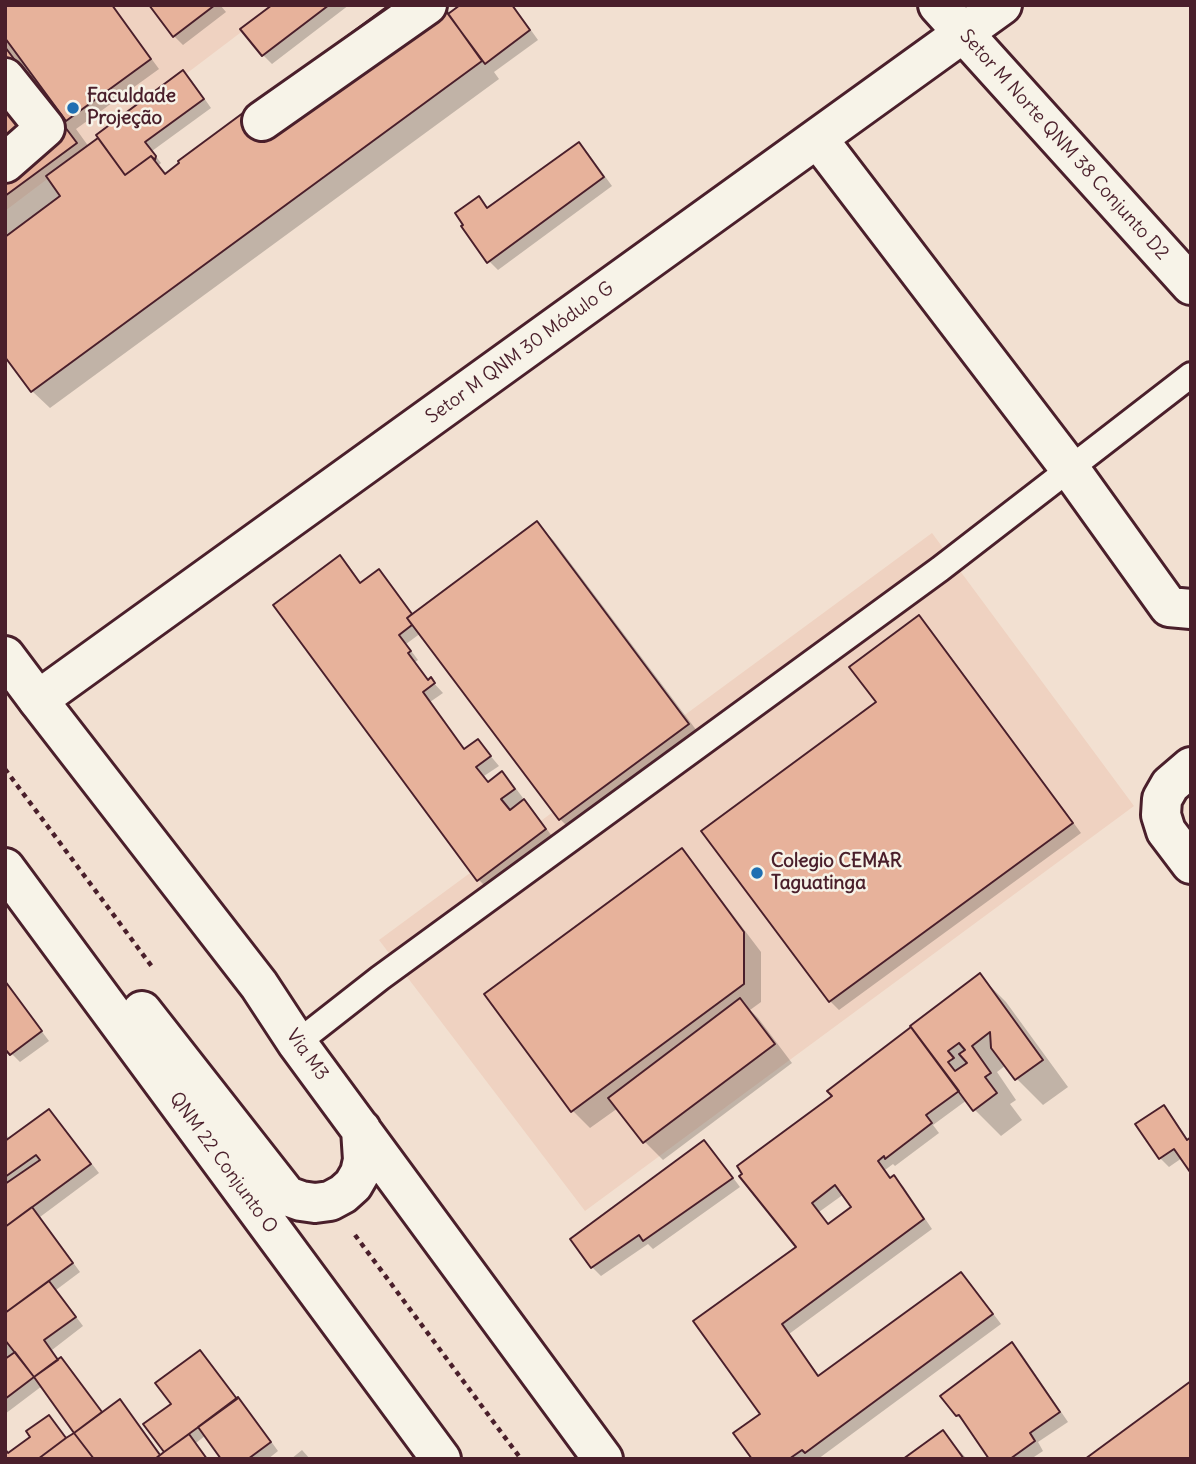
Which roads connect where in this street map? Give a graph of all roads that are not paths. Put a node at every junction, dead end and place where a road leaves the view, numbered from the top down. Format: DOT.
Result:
graph roads {
  1 [pos="427,5"];
  2 [pos="938,5"];
  3 [pos="1002,5"];
  4 [pos="964,34"];
  5 [pos="5,78"];
  6 [pos="262,121"];
  7 [pos="818,139"];
  8 [pos="5,163"];
  9 [pos="1191,285"];
  10 [pos="1191,375"];
  11 [pos="1070,469"];
  12 [pos="1180,608"];
  13 [pos="1191,639"];
  14 [pos="5,656"];
  15 [pos="37,700"];
  16 [pos="1191,767"];
  17 [pos="1191,864"];
  18 [pos="6,870"];
  19 [pos="297,1043"];
  20 [pos="361,1129"];
  21 [pos="441,1459"];
  22 [pos="603,1459"];
  1 -- 6 [label="street"];
  2 -- 4 [label="street, Setor M Norte QNM 38 Conjunto D2"];
  3 -- 4 [label="street, Setor M QNM 30 Módulo G"];
  4 -- 7 [label="street, Setor M QNM 30 Módulo G"];
  4 -- 9 [label="street, Setor M Norte QNM 38 Conjunto D2"];
  5 -- 8 [label="street"];
  7 -- 11 [label="street"];
  7 -- 15 [label="street, Setor M QNM 30 Módulo G"];
  10 -- 11 [label="lane"];
  11 -- 12 [label="street"];
  11 -- 19 [label="lane"];
  12 -- 13 [label="street"];
  14 -- 15 [label="street, Via M3"];
  15 -- 19 [label="street, Via M3"];
  16 -- 17 [label="street"];
  18 -- 20 [label="street"];
  18 -- 21 [label="street, QNM 22 Conjunto O"];
  19 -- 20 [label="street, Via M3"];
  20 -- 22 [label="street, Via M3"];
}
